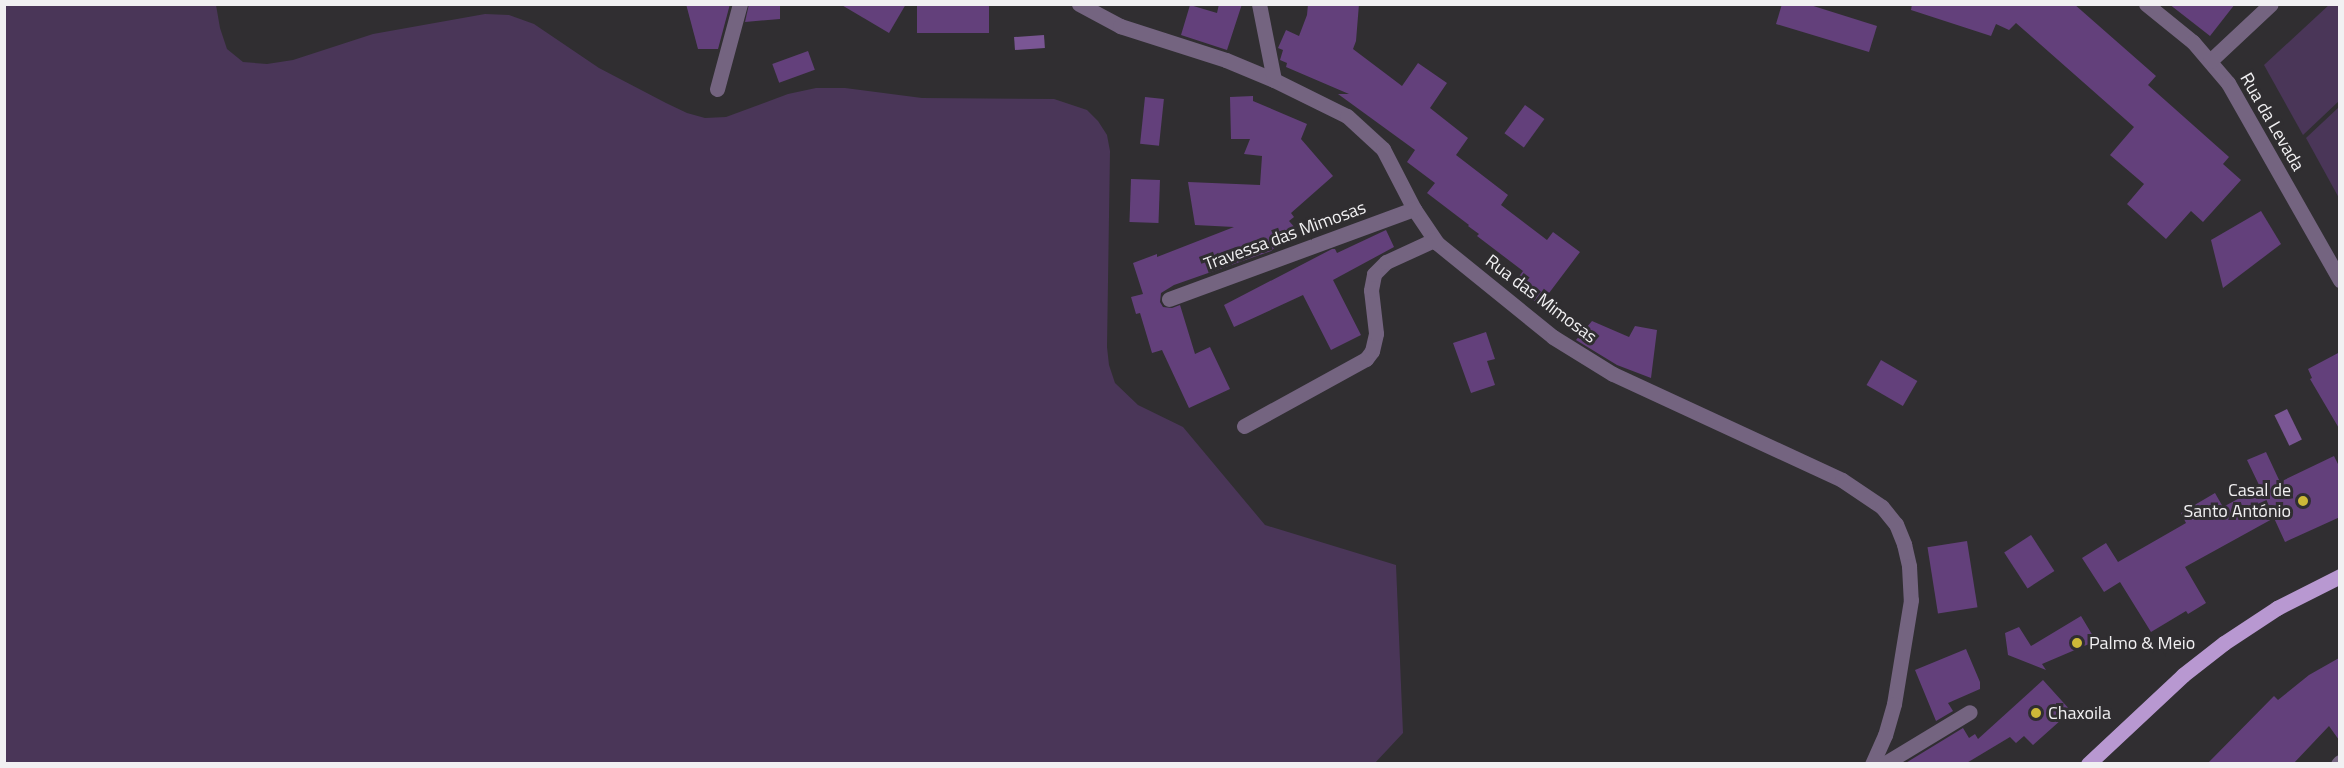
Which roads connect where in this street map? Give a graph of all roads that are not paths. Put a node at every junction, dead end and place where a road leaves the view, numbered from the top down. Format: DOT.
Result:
graph roads {
  1 [pos="740,4"];
  2 [pos="1079,4"];
  3 [pos="1259,4"];
  4 [pos="2146,4"];
  5 [pos="2271,4"];
  6 [pos="2210,61"];
  7 [pos="1274,80"];
  8 [pos="717,89"];
  9 [pos="1414,209"];
  10 [pos="1434,240"];
  11 [pos="2340,280"];
  12 [pos="1168,299"];
  13 [pos="1244,426"];
  14 [pos="2340,576"];
  15 [pos="1970,712"];
  16 [pos="1872,764"];
  17 [pos="1884,764"];
  18 [pos="2088,764"];
  1 -- 8 [label="street"];
  2 -- 7 [label="street, Rua das Mimosas"];
  3 -- 7 [label="street"];
  4 -- 6 [label="street, Rua da Levada"];
  5 -- 6 [label="street"];
  6 -- 11 [label="street, Rua da Levada"];
  7 -- 9 [label="street, Rua das Mimosas"];
  9 -- 10 [label="street, Rua das Mimosas"];
  9 -- 12 [label="street, Travessa das Mimosas"];
  10 -- 13 [label="street"];
  10 -- 16 [label="street, Rua das Mimosas"];
  14 -- 18 [label="main road"];
  15 -- 17 [label="street"];
}
